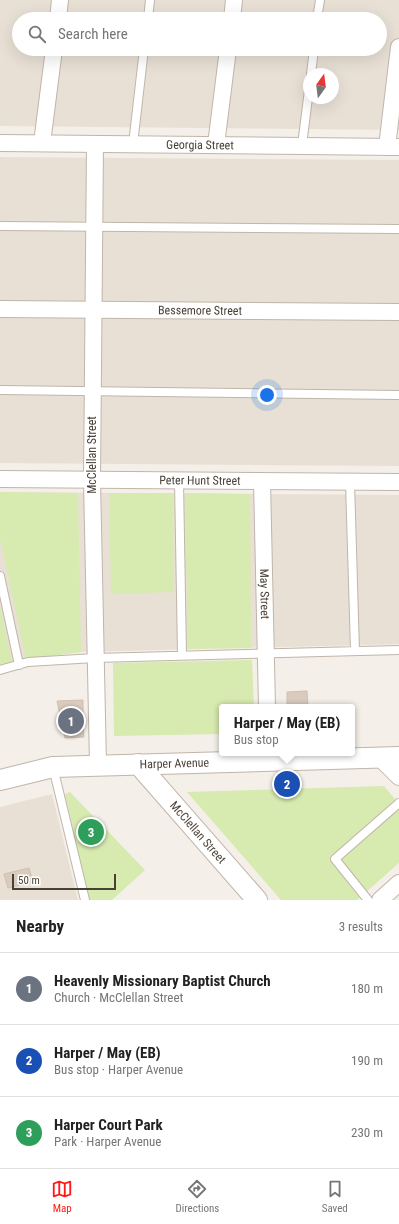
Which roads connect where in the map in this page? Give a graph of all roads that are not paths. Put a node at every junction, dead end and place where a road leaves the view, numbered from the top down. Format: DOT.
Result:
graph roads {
  1 [pos="60,0"];
  2 [pos="150,0"];
  3 [pos="234,0"];
  4 [pos="320,0"];
  5 [pos="59,12"];
  6 [pos="149,12"];
  7 [pos="233,12"];
  8 [pos="318,12"];
  9 [pos="399,47"];
  10 [pos="53,56"];
  11 [pos="143,56"];
  12 [pos="227,56"];
  13 [pos="313,56"];
  14 [pos="312,68"];
  15 [pos="307,104"];
  16 [pos="0,143"];
  17 [pos="42,143"];
  18 [pos="96,144"];
  19 [pos="133,144"];
  20 [pos="216,145"];
  21 [pos="302,145"];
  22 [pos="393,146"];
  23 [pos="0,226"];
  24 [pos="94,227"];
  25 [pos="399,229"];
  26 [pos="0,309"];
  27 [pos="93,310"];
  28 [pos="399,312"];
  29 [pos="0,390"];
  30 [pos="92,391"];
  31 [pos="399,395"];
  32 [pos="0,479"];
  33 [pos="92,480"];
  34 [pos="179,481"];
  35 [pos="262,481"];
  36 [pos="350,482"];
  37 [pos="399,482"];
  38 [pos="0,576"];
  39 [pos="399,650"];
  40 [pos="355,651"];
  41 [pos="266,653"];
  42 [pos="182,655"];
  43 [pos="95,658"];
  44 [pos="19,665"];
  45 [pos="0,670"];
  46 [pos="267,704"];
  47 [pos="268,757"];
  48 [pos="379,757"];
  49 [pos="399,757"];
  50 [pos="138,764"];
  51 [pos="98,765"];
  52 [pos="53,767"];
  53 [pos="399,777"];
  54 [pos="0,780"];
  55 [pos="399,803"];
  56 [pos="399,883"];
  57 [pos="85,900"];
  58 [pos="257,900"];
  59 [pos="368,900"];
  60 [pos="380,900"];
  1 -- 5 [label="street"];
  2 -- 6 [label="lane"];
  3 -- 7 [label="street"];
  4 -- 8 [label="lane"];
  9 -- 22 [label="street"];
  10 -- 17 [label="street"];
  11 -- 19 [label="lane"];
  12 -- 20 [label="street"];
  13 -- 14 [label="lane"];
  15 -- 21 [label="lane"];
  16 -- 17 [label="street, Georgia Street"];
  17 -- 18 [label="street, Georgia Street"];
  18 -- 19 [label="street, Georgia Street"];
  18 -- 24 [label="street, McClellan Street"];
  19 -- 20 [label="street, Georgia Street"];
  20 -- 21 [label="street, Georgia Street"];
  21 -- 22 [label="street, Georgia Street"];
  23 -- 24 [label="lane"];
  24 -- 25 [label="lane"];
  24 -- 27 [label="street, McClellan Street"];
  26 -- 27 [label="street, Bessemore Street"];
  27 -- 28 [label="street, Bessemore Street"];
  27 -- 30 [label="street, McClellan Street"];
  29 -- 30 [label="lane"];
  30 -- 31 [label="lane"];
  30 -- 33 [label="street, McClellan Street"];
  32 -- 33 [label="street, Peter Hunt Street"];
  33 -- 34 [label="street, Peter Hunt Street"];
  33 -- 43 [label="street, McClellan Street"];
  34 -- 35 [label="street, Peter Hunt Street"];
  34 -- 42 [label="lane"];
  35 -- 36 [label="street, Peter Hunt Street"];
  35 -- 41 [label="street, May Street"];
  36 -- 37 [label="street, Peter Hunt Street"];
  36 -- 40 [label="lane"];
  38 -- 44 [label="lane"];
  39 -- 40 [label="lane"];
  40 -- 41 [label="lane"];
  41 -- 42 [label="lane"];
  41 -- 46 [label="street, May Street"];
  42 -- 43 [label="lane"];
  43 -- 44 [label="lane"];
  43 -- 51 [label="street, McClellan Street"];
  44 -- 45 [label="lane"];
  47 -- 48 [label="street, Harper Avenue"];
  47 -- 50 [label="street, Harper Avenue"];
  48 -- 49 [label="street, Harper Avenue"];
  48 -- 53 [label="street"];
  50 -- 51 [label="street, Harper Avenue"];
  50 -- 58 [label="street, McClellan Street"];
  51 -- 52 [label="street, Harper Avenue"];
  52 -- 54 [label="street, Harper Avenue"];
  52 -- 57 [label="lane"];
  55 -- 59 [label="lane"];
  56 -- 60 [label="street"];
}
